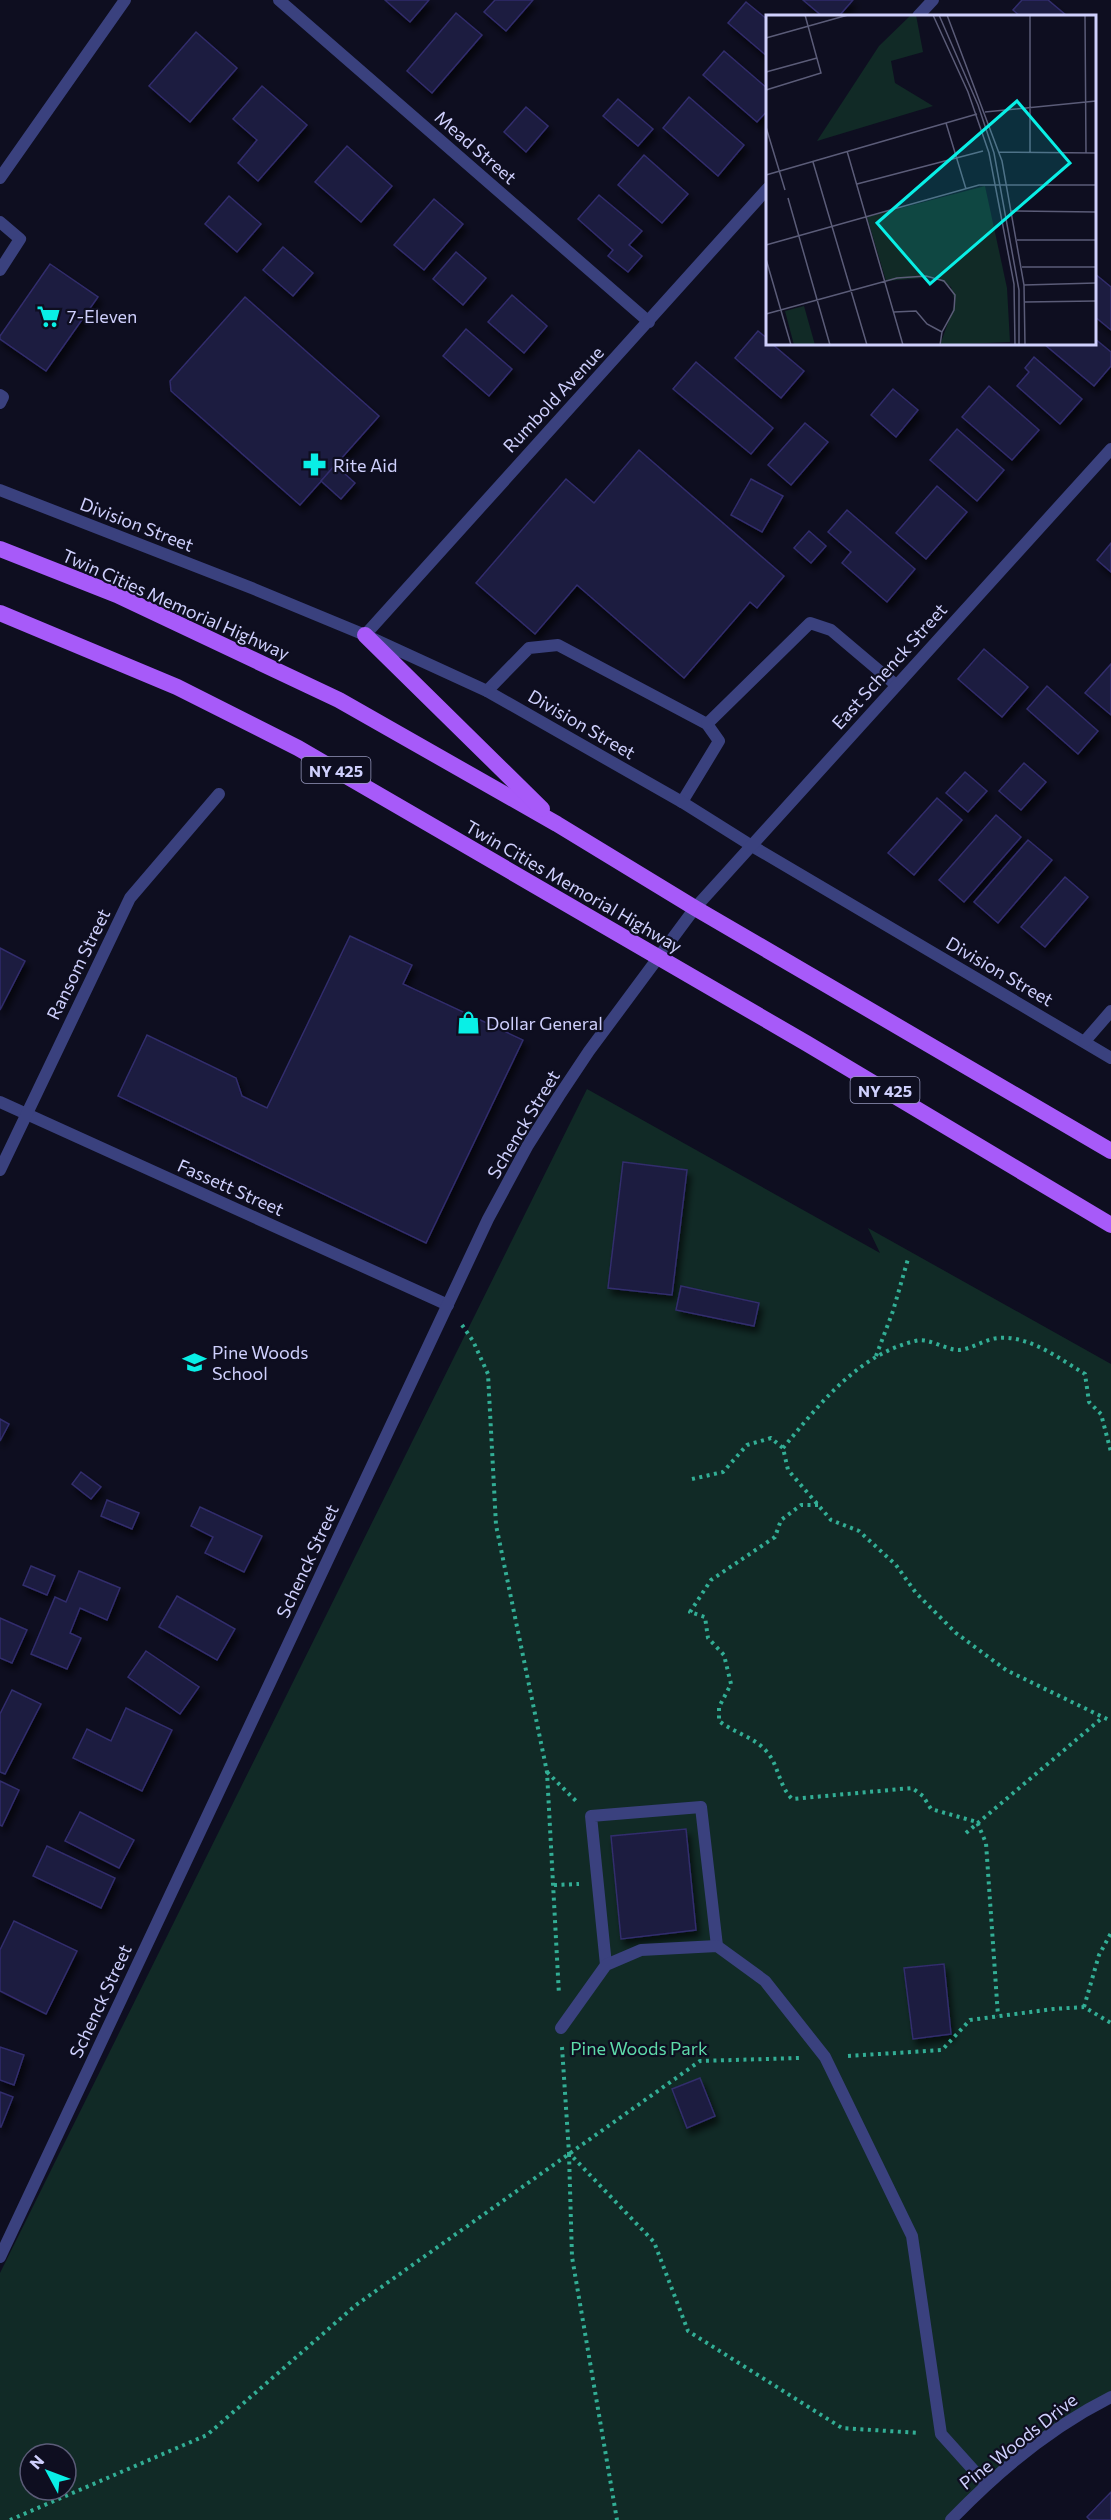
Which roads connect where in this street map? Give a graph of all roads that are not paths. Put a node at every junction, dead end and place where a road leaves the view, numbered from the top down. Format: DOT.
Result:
graph roads {
  1 [pos="125,0"];
  2 [pos="279,0"];
  3 [pos="933,0"];
  4 [pos="919,15"];
  5 [pos="0,178"];
  6 [pos="766,190"];
  7 [pos="0,222"];
  8 [pos="0,270"];
  9 [pos="649,322"];
  10 [pos="0,395"];
  11 [pos="0,403"];
  12 [pos="1111,449"];
  13 [pos="0,490"];
  14 [pos="0,549"];
  15 [pos="0,613"];
  16 [pos="365,635"];
  17 [pos="896,685"];
  18 [pos="487,691"];
  19 [pos="707,724"];
  20 [pos="219,794"];
  21 [pos="682,802"];
  22 [pos="557,824"];
  23 [pos="752,846"];
  24 [pos="695,908"];
  25 [pos="657,958"];
  26 [pos="1111,1011"];
  27 [pos="1084,1041"];
  28 [pos="1111,1058"];
  29 [pos="0,1102"];
  30 [pos="26,1113"];
  31 [pos="1111,1151"];
  32 [pos="0,1170"];
  33 [pos="1111,1225"];
  34 [pos="448,1305"];
  35 [pos="717,1946"];
  36 [pos="606,1965"];
  37 [pos="561,2028"];
  38 [pos="0,2257"];
  39 [pos="1111,2397"];
  40 [pos="986,2484"];
  41 [pos="951,2520"];
  1 -- 5 [label="street"];
  2 -- 9 [label="street, Mead Street"];
  3 -- 4 [label="street"];
  6 -- 9 [label="street, Rumbold Avenue"];
  7 -- 8 [label="street"];
  9 -- 16 [label="street, Rumbold Avenue"];
  10 -- 11 [label="street"];
  12 -- 17 [label="street, East Schenck Street"];
  13 -- 16 [label="street, Division Street"];
  14 -- 22 [label="main road, Twin Cities Memorial Highway"];
  15 -- 25 [label="main road, Twin Cities Memorial Highway / NY 425"];
  16 -- 18 [label="street, Division Street"];
  16 -- 22 [label="main road"];
  17 -- 19 [label="street"];
  17 -- 23 [label="street, East Schenck Street"];
  18 -- 19 [label="street"];
  18 -- 21 [label="street, Division Street"];
  19 -- 21 [label="street"];
  20 -- 30 [label="street, Ransom Street"];
  21 -- 23 [label="street, Division Street"];
  22 -- 24 [label="main road, Twin Cities Memorial Highway"];
  23 -- 24 [label="street, East Schenck Street"];
  23 -- 27 [label="street, Division Street"];
  24 -- 25 [label="street, Schenck Street"];
  24 -- 31 [label="main road, Twin Cities Memorial Highway"];
  25 -- 33 [label="main road, Twin Cities Memorial Highway / NY 425"];
  25 -- 34 [label="street, Schenck Street"];
  26 -- 27 [label="street"];
  27 -- 28 [label="street, Division Street"];
  29 -- 30 [label="street, Fassett Street"];
  30 -- 32 [label="street, Ransom Street"];
  30 -- 34 [label="street, Fassett Street"];
  34 -- 38 [label="street, Schenck Street"];
  35 -- 36 [label="street"];
  35 -- 36 [label="street"];
  35 -- 40 [label="street"];
  36 -- 37 [label="street"];
  39 -- 40 [label="street, Pine Woods Drive"];
  40 -- 41 [label="street, Pine Woods Drive"];
}
